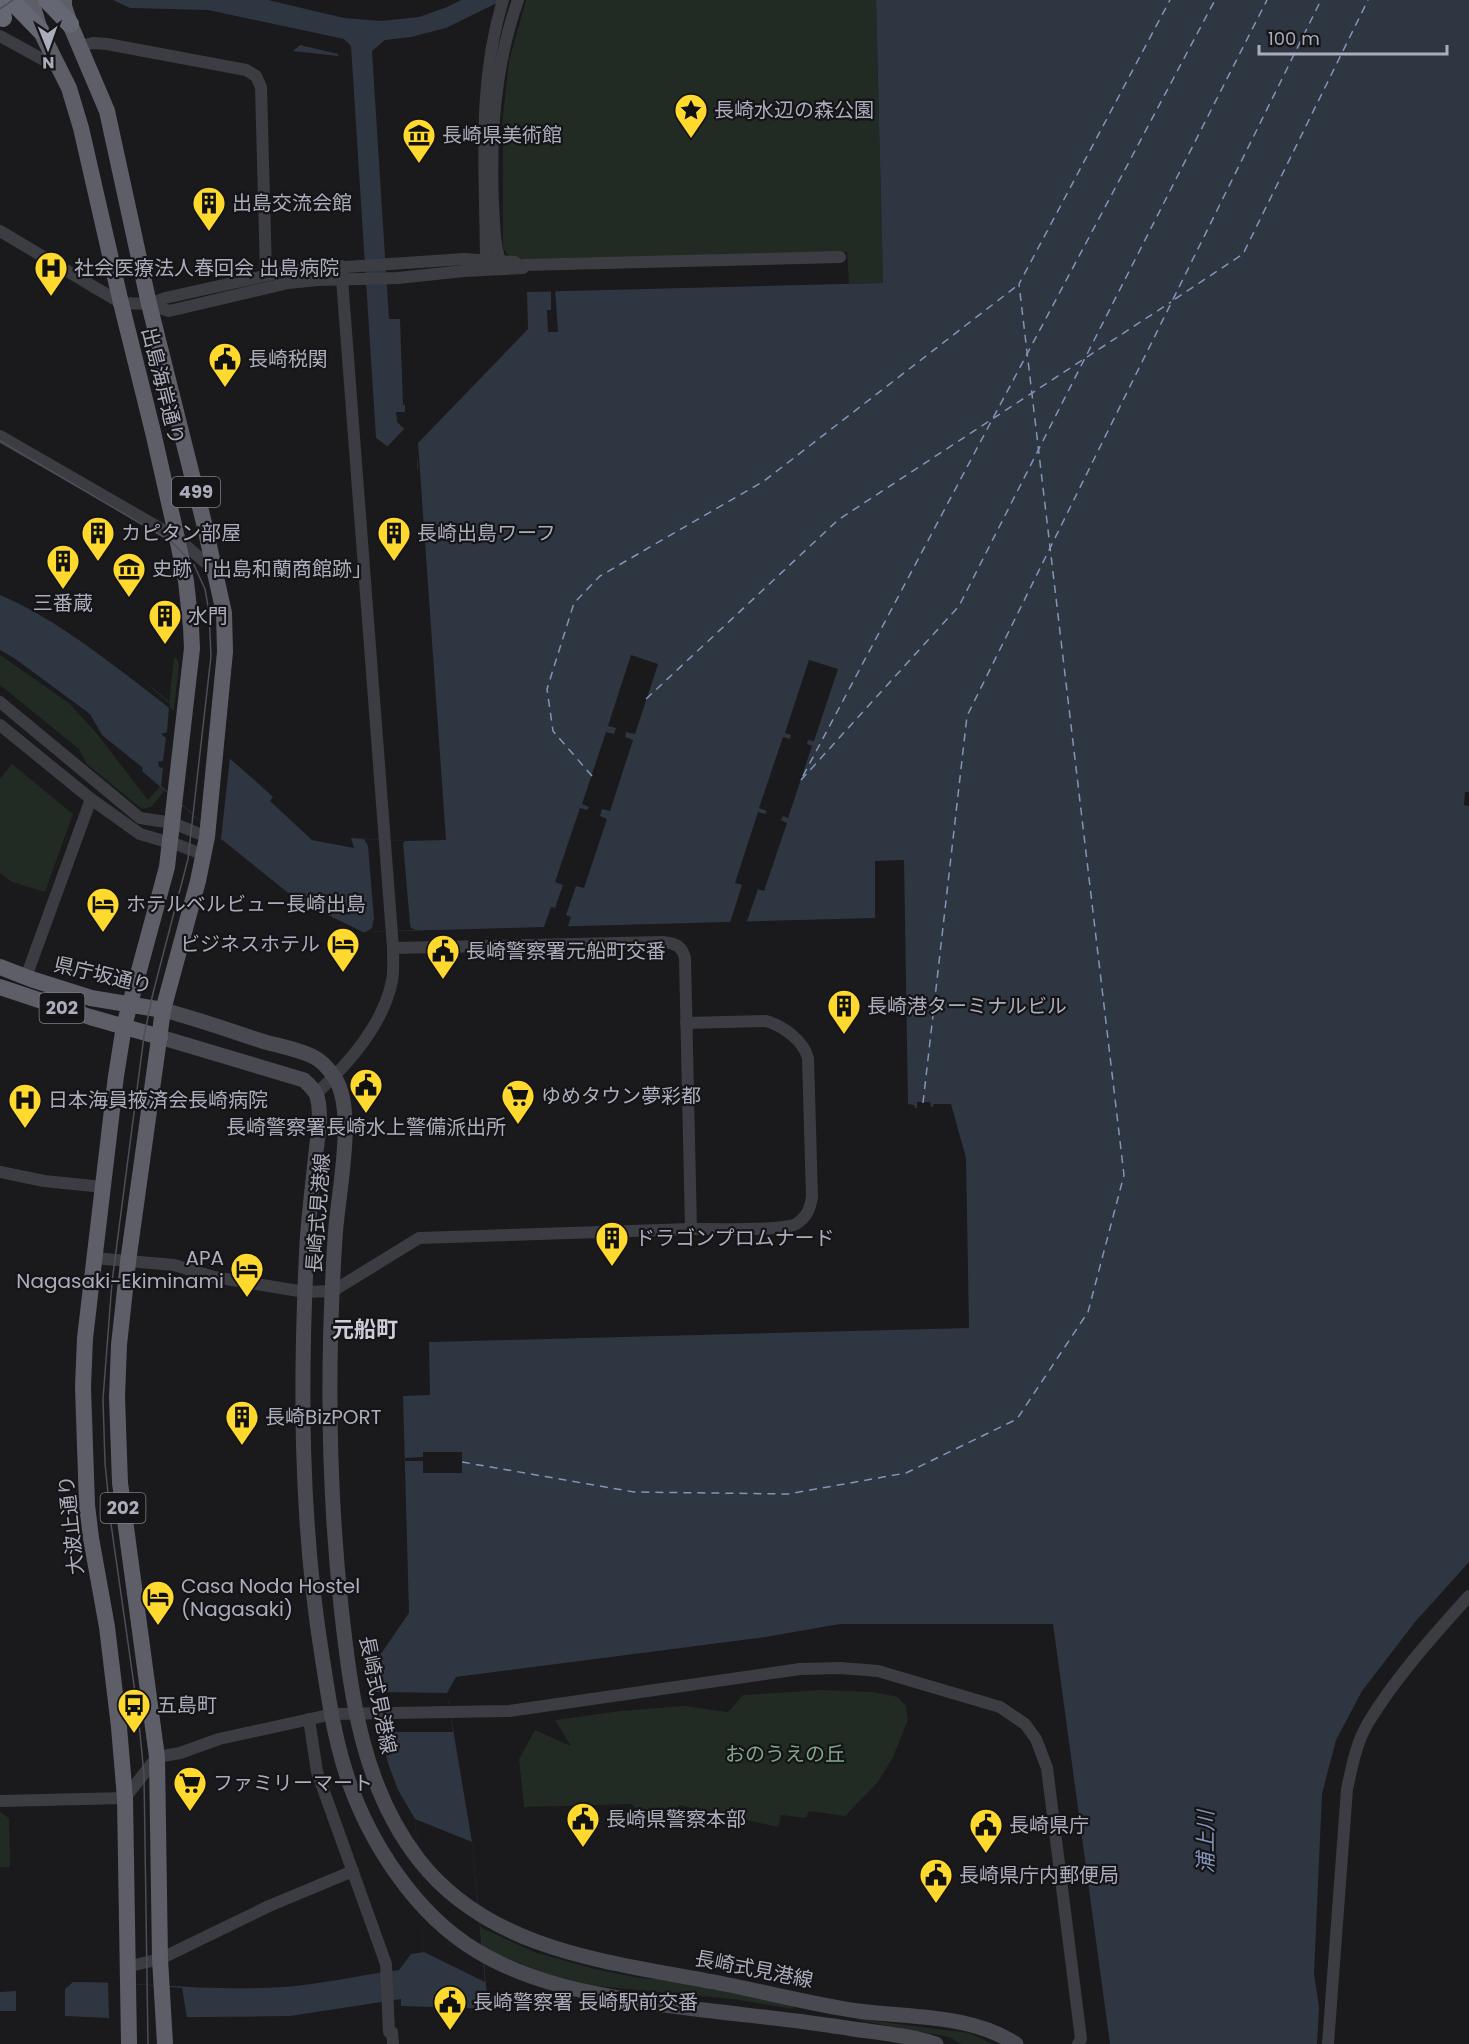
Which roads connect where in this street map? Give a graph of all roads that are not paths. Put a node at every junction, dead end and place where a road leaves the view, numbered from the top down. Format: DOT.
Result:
graph roads {
  1 [pos="47,0"];
  2 [pos="64,0"];
  3 [pos="502,3"];
  4 [pos="516,4"];
  5 [pos="13,6"];
  6 [pos="70,24"];
  7 [pos="40,30"];
  8 [pos="0,36"];
  9 [pos="80,46"];
  10 [pos="60,69"];
  11 [pos="0,231"];
  12 [pos="840,257"];
  13 [pos="486,265"];
  14 [pos="500,265"];
  15 [pos="341,266"];
  16 [pos="266,274"];
  17 [pos="342,280"];
  18 [pos="120,303"];
  19 [pos="149,304"];
  20 [pos="0,436"];
  21 [pos="177,538"];
  22 [pos="215,571"];
  23 [pos="0,702"];
  24 [pos="0,725"];
  25 [pos="91,799"];
  26 [pos="173,824"];
  27 [pos="207,832"];
  28 [pos="170,842"];
  29 [pos="204,855"];
  30 [pos="393,948"];
  31 [pos="0,967"];
  32 [pos="26,977"];
  33 [pos="0,987"];
  34 [pos="130,1004"];
  35 [pos="163,1010"];
  36 [pos="686,1023"];
  37 [pos="124,1026"];
  38 [pos="160,1036"];
  39 [pos="334,1077"];
  40 [pos="317,1093"];
  41 [pos="0,1172"];
  42 [pos="102,1187"];
  43 [pos="691,1230"];
  44 [pos="94,1258"];
  45 [pos="128,1262"];
  46 [pos="333,1290"];
  47 [pos="305,1292"];
  48 [pos="1469,1596"];
  49 [pos="356,1713"];
  50 [pos="333,1714"];
  51 [pos="309,1719"];
  52 [pos="157,1757"];
  53 [pos="125,1798"];
  54 [pos="0,1801"];
  55 [pos="353,1871"];
  56 [pos="160,1959"];
  57 [pos="127,1973"];
  58 [pos="164,2038"];
  59 [pos="390,2040"];
  60 [pos="129,2044"];
  61 [pos="936,2044"];
  62 [pos="1016,2044"];
  63 [pos="1078,2044"];
  64 [pos="1328,2044"];
  1 -- 6 [label="highway"];
  2 -- 6 [label="highway, 499"];
  3 -- 13 [label="street"];
  4 -- 14 [label="street"];
  5 -- 7 [label="highway"];
  6 -- 9 [label="highway, 出島海岸通り / 499"];
  7 -- 10 [label="highway, 出島海岸通り / 499"];
  8 -- 10 [label="street"];
  9 -- 16 [label="street"];
  9 -- 19 [label="highway, 出島海岸通り / 499"];
  10 -- 18 [label="highway, 出島海岸通り / 499"];
  11 -- 18 [label="street"];
  12 -- 14 [label="street"];
  13 -- 14 [label="street"];
  13 -- 15 [label="street"];
  13 -- 17 [label="street"];
  15 -- 16 [label="street"];
  15 -- 17 [label="street"];
  16 -- 19 [label="street"];
  17 -- 19 [label="street"];
  17 -- 30 [label="street"];
  18 -- 19 [label="street"];
  18 -- 21 [label="highway, 出島海岸通り / 499"];
  19 -- 22 [label="highway, 出島海岸通り / 499"];
  20 -- 21 [label="street"];
  21 -- 22 [label="street"];
  21 -- 26 [label="highway, 出島海岸通り / 499"];
  22 -- 27 [label="highway, 出島海岸通り / 499"];
  23 -- 26 [label="street"];
  24 -- 25 [label="street"];
  25 -- 28 [label="street"];
  25 -- 32 [label="street"];
  26 -- 27 [label="street"];
  26 -- 28 [label="highway, 出島海岸通り / 499"];
  27 -- 29 [label="highway, 出島海岸通り / 499"];
  28 -- 29 [label="street"];
  28 -- 34 [label="highway, 出島海岸通り / 499"];
  29 -- 35 [label="highway, 出島海岸通り / 499"];
  30 -- 36 [label="street"];
  30 -- 39 [label="street"];
  31 -- 32 [label="highway, 県庁坂通り / 202"];
  32 -- 34 [label="highway, 県庁坂通り / 202"];
  33 -- 37 [label="highway, 県庁坂通り / 202"];
  34 -- 35 [label="highway, 県庁坂通り / 202"];
  34 -- 37 [label="highway, 大波止通り / 202"];
  35 -- 38 [label="highway, 202"];
  35 -- 39 [label="main road, 長崎式見港線"];
  36 -- 43 [label="street"];
  36 -- 43 [label="street"];
  37 -- 38 [label="highway, 県庁坂通り / 202"];
  37 -- 42 [label="highway, 大波止通り / 202"];
  38 -- 40 [label="main road"];
  38 -- 45 [label="highway, 202"];
  39 -- 40 [label="street"];
  39 -- 46 [label="main road, 長崎式見港線"];
  40 -- 47 [label="main road, 長崎式見港線"];
  41 -- 42 [label="street"];
  42 -- 44 [label="highway, 大波止通り / 202"];
  43 -- 46 [label="street"];
  44 -- 45 [label="street"];
  44 -- 53 [label="highway, 大波止通り / 202"];
  45 -- 47 [label="street"];
  45 -- 52 [label="highway, 202"];
  46 -- 47 [label="street"];
  46 -- 49 [label="main road, 長崎式見港線"];
  47 -- 50 [label="main road, 長崎式見港線"];
  48 -- 64 [label="street"];
  49 -- 50 [label="street"];
  49 -- 62 [label="main road, 長崎式見港線"];
  49 -- 63 [label="street"];
  50 -- 51 [label="street"];
  50 -- 61 [label="main road, 長崎式見港線"];
  51 -- 52 [label="street"];
  51 -- 55 [label="street"];
  52 -- 53 [label="street"];
  52 -- 56 [label="highway, 202"];
  53 -- 54 [label="street"];
  53 -- 57 [label="highway, 大波止通り / 202"];
  55 -- 56 [label="street"];
  55 -- 59 [label="street"];
  56 -- 57 [label="street"];
  56 -- 58 [label="highway, 202"];
  57 -- 60 [label="highway, 大波止通り / 202"];
}
